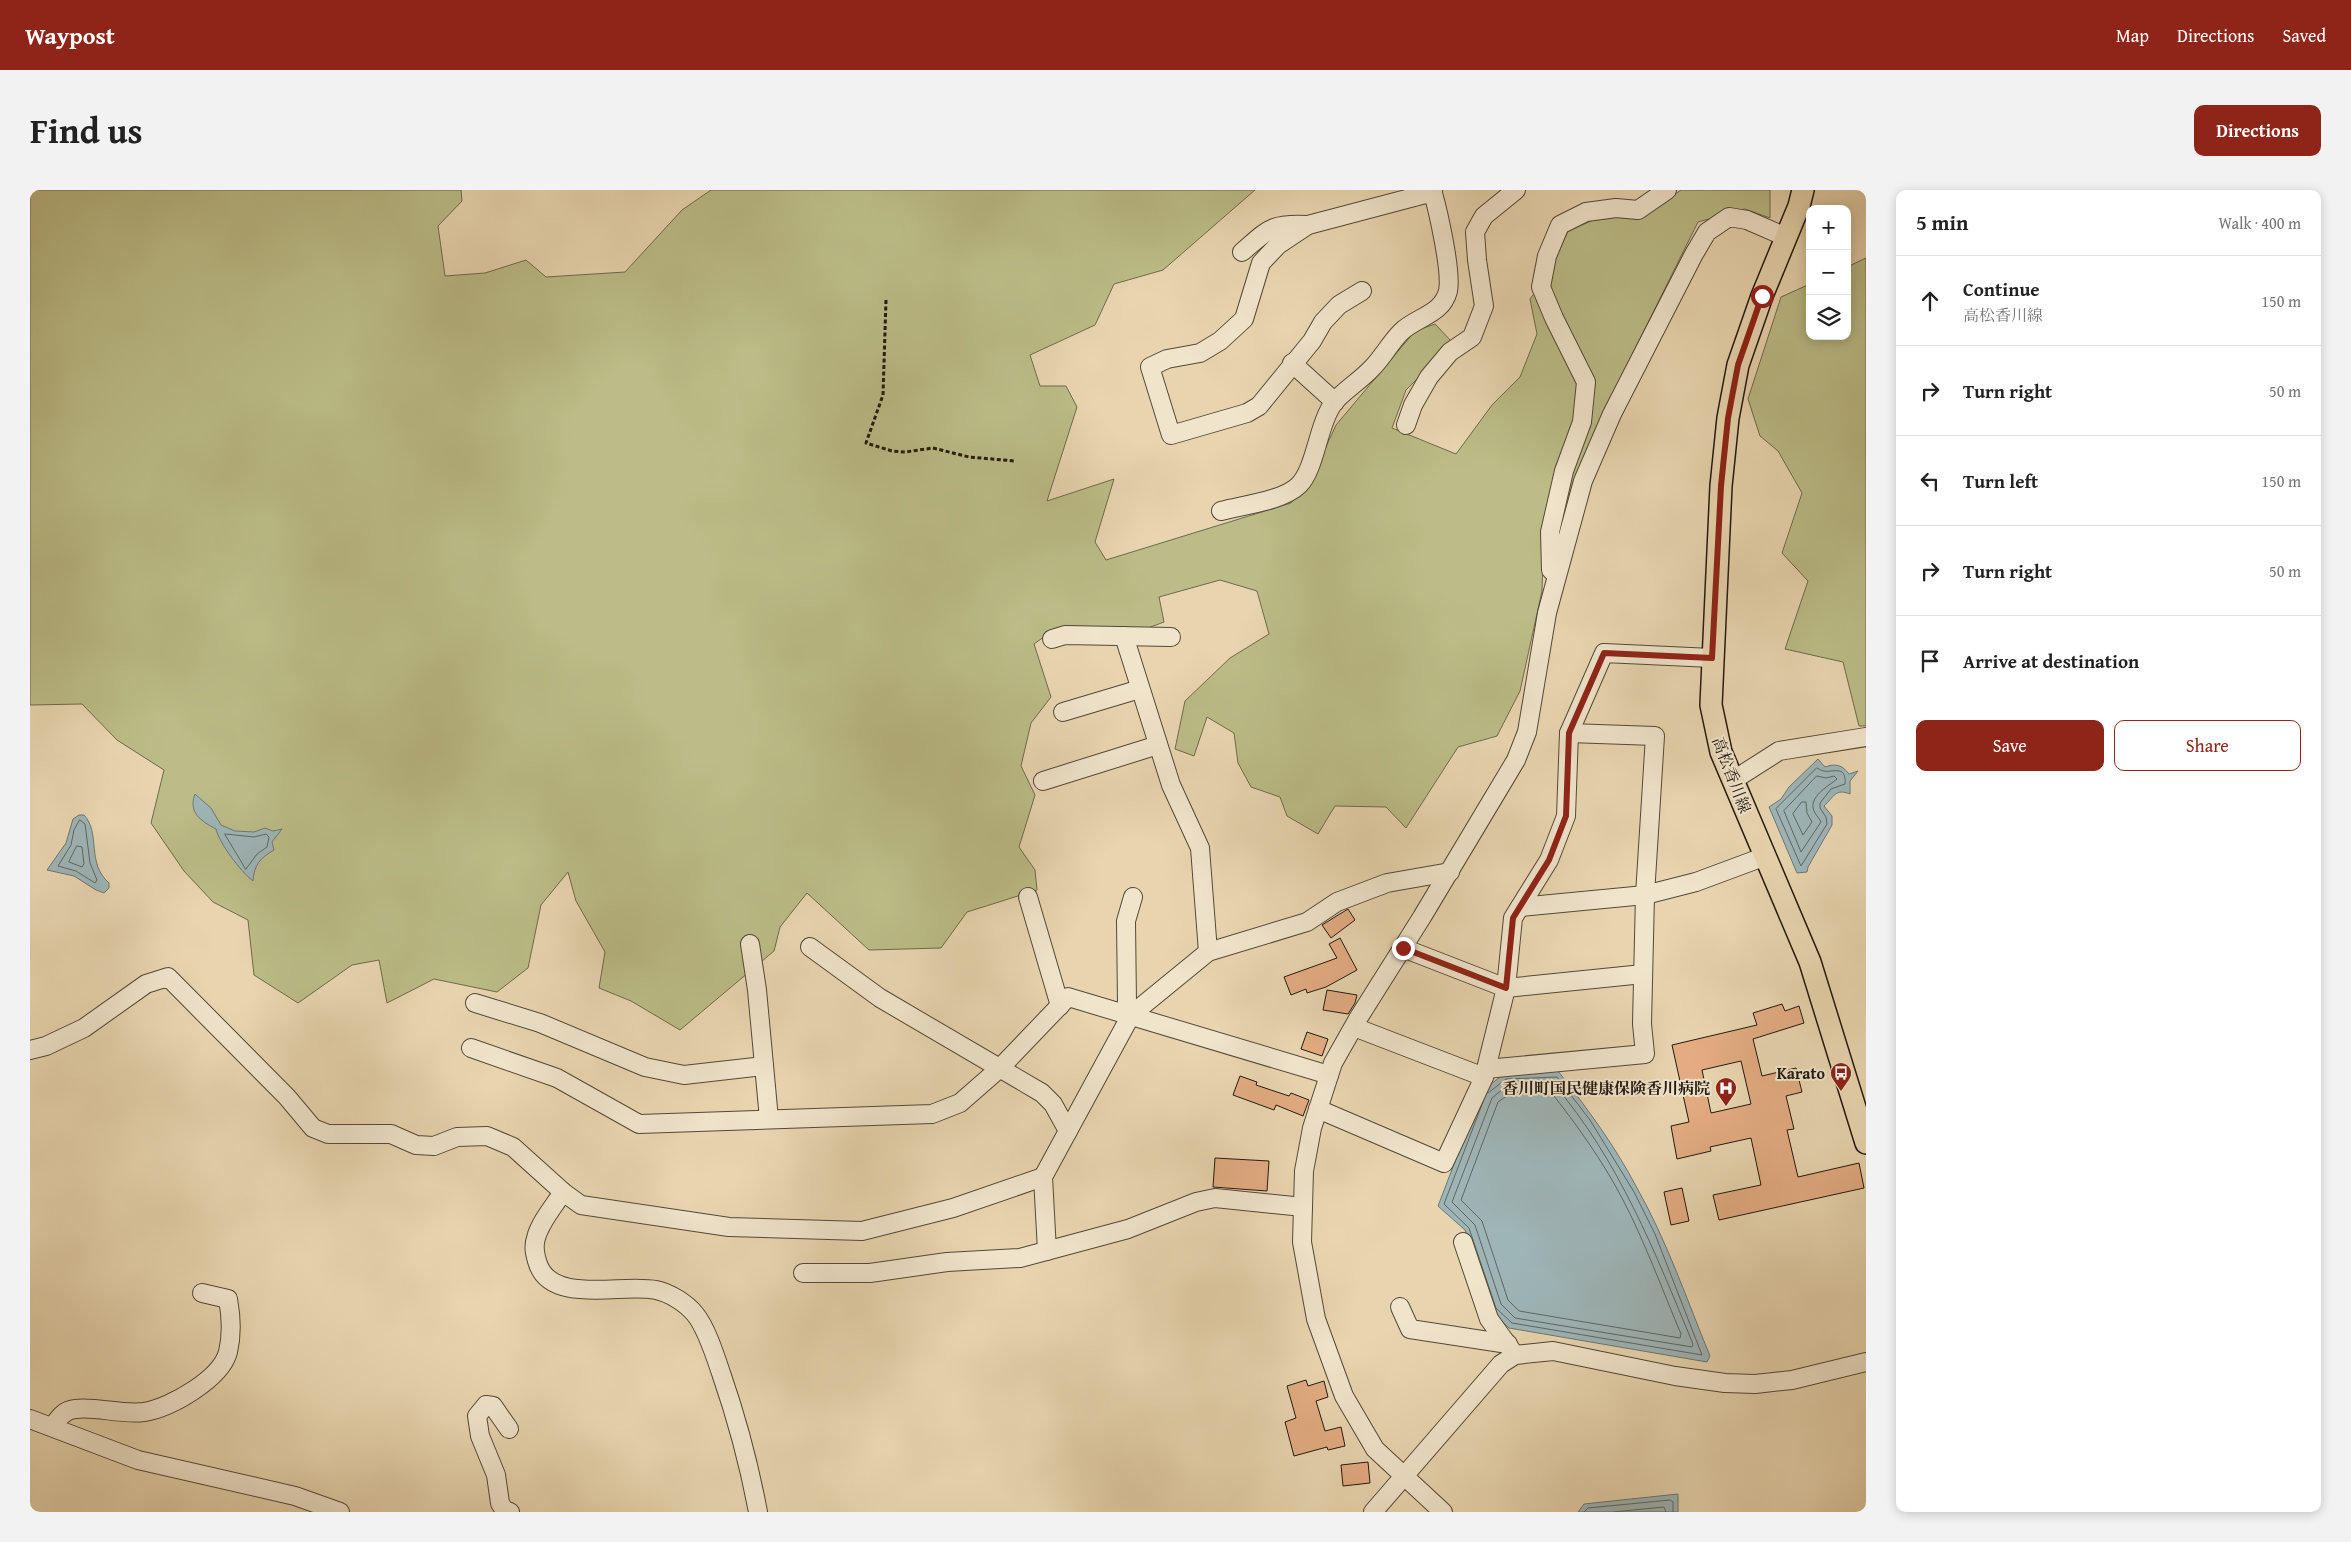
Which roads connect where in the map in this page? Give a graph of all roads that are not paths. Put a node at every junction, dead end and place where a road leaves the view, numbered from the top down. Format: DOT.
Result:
graph roads {
  1 [pos="1516,190"];
  2 [pos="1667,190"];
  3 [pos="1803,190"];
  4 [pos="1432,191"];
  5 [pos="1308,225"];
  6 [pos="1786,237"];
  7 [pos="1242,252"];
  8 [pos="1362,291"];
  9 [pos="1292,364"];
  10 [pos="1334,402"];
  11 [pos="1406,425"];
  12 [pos="1221,511"];
  13 [pos="1557,577"];
  14 [pos="1124,636"];
  15 [pos="1171,637"];
  16 [pos="1052,639"];
  17 [pos="1712,658"];
  18 [pos="1140,688"];
  19 [pos="1063,712"];
  20 [pos="1569,733"];
  21 [pos="1866,737"];
  22 [pos="1158,745"];
  23 [pos="1732,780"];
  24 [pos="1043,781"];
  25 [pos="1766,856"];
  26 [pos="1450,872"];
  27 [pos="1645,895"];
  28 [pos="1028,897"];
  29 [pos="1133,897"];
  30 [pos="1520,907"];
  31 [pos="750,944"];
  32 [pos="810,947"];
  33 [pos="1403,948"];
  34 [pos="1208,952"];
  35 [pos="1643,974"];
  36 [pos="1506,988"];
  37 [pos="476,1004"];
  38 [pos="1060,1006"];
  39 [pos="1131,1015"];
  40 [pos="1354,1027"];
  41 [pos="471,1048"];
  42 [pos="30,1050"];
  43 [pos="764,1066"];
  44 [pos="1000,1068"];
  45 [pos="1485,1073"];
  46 [pos="1329,1075"];
  47 [pos="1318,1109"];
  48 [pos="770,1119"];
  49 [pos="1068,1130"];
  50 [pos="1866,1143"];
  51 [pos="1043,1177"];
  52 [pos="563,1192"];
  53 [pos="1303,1207"];
  54 [pos="1463,1242"];
  55 [pos="1047,1251"];
  56 [pos="803,1273"];
  57 [pos="202,1293"];
  58 [pos="1400,1307"];
  59 [pos="1512,1349"];
  60 [pos="1866,1362"];
  61 [pos="30,1419"];
  62 [pos="52,1427"];
  63 [pos="509,1429"];
  64 [pos="1404,1476"];
  65 [pos="340,1512"];
  66 [pos="510,1512"];
  67 [pos="758,1512"];
  68 [pos="1373,1512"];
  69 [pos="1443,1512"];
  1 -- 11 [label="street"];
  2 -- 13 [label="street"];
  3 -- 6 [label="main road, 高松香川線"];
  4 -- 5 [label="street"];
  4 -- 10 [label="street"];
  5 -- 7 [label="street"];
  5 -- 9 [label="street"];
  6 -- 13 [label="street"];
  6 -- 17 [label="main road, 高松香川線"];
  8 -- 9 [label="street"];
  9 -- 10 [label="street"];
  10 -- 12 [label="street"];
  13 -- 26 [label="street"];
  14 -- 15 [label="street"];
  14 -- 16 [label="street"];
  14 -- 18 [label="street"];
  17 -- 20 [label="street"];
  17 -- 23 [label="main road, 高松香川線"];
  18 -- 19 [label="street"];
  18 -- 22 [label="street"];
  20 -- 27 [label="street"];
  20 -- 30 [label="street"];
  21 -- 23 [label="street"];
  22 -- 24 [label="street"];
  22 -- 34 [label="street"];
  23 -- 25 [label="main road, 高松香川線"];
  25 -- 27 [label="street"];
  25 -- 50 [label="main road, 高松香川線"];
  26 -- 33 [label="street"];
  26 -- 34 [label="street"];
  27 -- 30 [label="street"];
  27 -- 35 [label="street"];
  28 -- 38 [label="street"];
  29 -- 39 [label="street"];
  30 -- 36 [label="street"];
  31 -- 43 [label="street"];
  32 -- 44 [label="street"];
  33 -- 36 [label="street"];
  33 -- 40 [label="street"];
  34 -- 39 [label="street"];
  35 -- 36 [label="street"];
  35 -- 45 [label="street"];
  36 -- 45 [label="street"];
  37 -- 43 [label="street"];
  38 -- 39 [label="street"];
  38 -- 44 [label="street"];
  39 -- 46 [label="street"];
  39 -- 49 [label="street"];
  40 -- 45 [label="street"];
  40 -- 46 [label="street"];
  41 -- 48 [label="street"];
  42 -- 52 [label="street"];
  43 -- 48 [label="street"];
  44 -- 48 [label="street"];
  44 -- 49 [label="street"];
  45 -- 47 [label="street"];
  46 -- 47 [label="street"];
  47 -- 53 [label="street"];
  49 -- 51 [label="street"];
  51 -- 52 [label="street"];
  51 -- 55 [label="street"];
  52 -- 67 [label="street"];
  53 -- 55 [label="street"];
  53 -- 64 [label="street"];
  54 -- 59 [label="street"];
  55 -- 56 [label="street"];
  57 -- 62 [label="street"];
  58 -- 59 [label="street"];
  59 -- 60 [label="street"];
  59 -- 64 [label="street"];
  61 -- 62 [label="street"];
  62 -- 65 [label="street"];
  63 -- 66 [label="street"];
  64 -- 68 [label="street"];
  64 -- 69 [label="street"];
}
